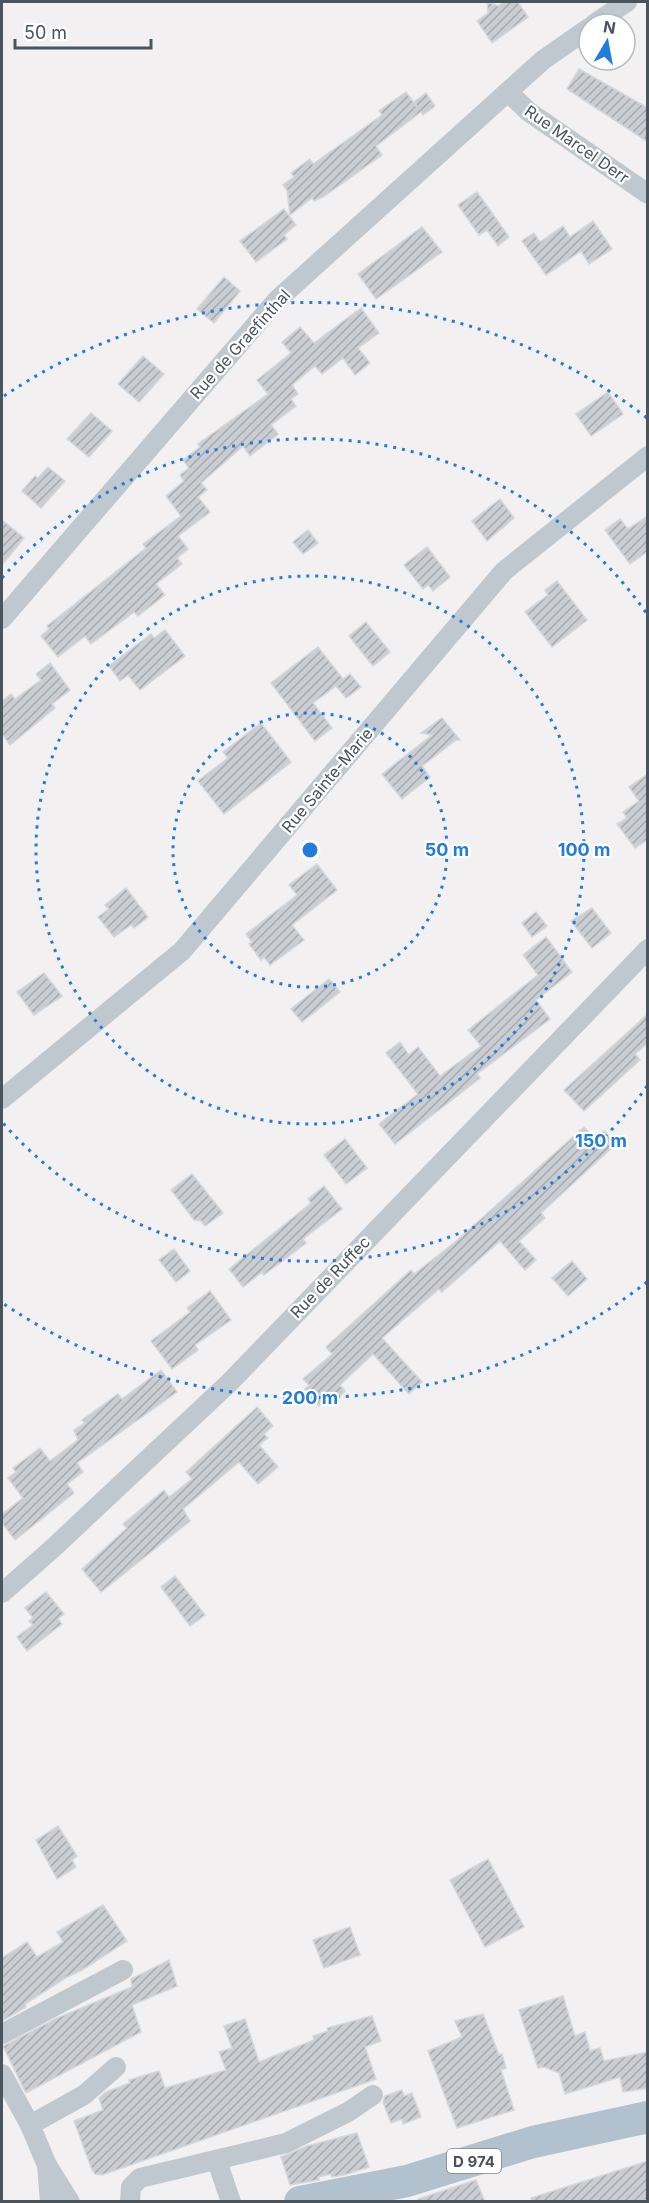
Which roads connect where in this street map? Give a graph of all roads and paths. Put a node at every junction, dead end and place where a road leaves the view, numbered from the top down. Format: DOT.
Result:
graph roads {
  1 [pos="627,2"];
  2 [pos="612,12"];
  3 [pos="577,36"];
  4 [pos="509,93"];
  5 [pos="648,194"];
  6 [pos="648,456"];
  7 [pos="2,619"];
  8 [pos="648,949"];
  9 [pos="2,1099"];
  10 [pos="2,1593"];
  11 [pos="123,1970"];
  12 [pos="2,2034"];
  13 [pos="116,2067"];
  14 [pos="2,2074"];
  15 [pos="373,2095"];
  16 [pos="648,2117"];
  17 [pos="30,2125"];
  18 [pos="218,2161"];
  19 [pos="47,2165"];
  20 [pos="50,2202"];
  21 [pos="70,2202"];
  22 [pos="130,2202"];
  23 [pos="231,2202"];
  24 [pos="300,2202"];
  1 -- 2 [label="street"];
  3 -- 4 [label="street, Rue de Graefinthal"];
  4 -- 5 [label="street, Rue Marcel Derr"];
  4 -- 7 [label="street, Rue de Graefinthal"];
  6 -- 9 [label="street, Rue Sainte-Marie"];
  8 -- 10 [label="street, Rue de Ruffec"];
  11 -- 12 [label="street"];
  13 -- 17 [label="street"];
  14 -- 17 [label="street"];
  15 -- 18 [label="street"];
  16 -- 24 [label="main road, D 974"];
  17 -- 19 [label="street"];
  18 -- 22 [label="street"];
  18 -- 23 [label="street"];
  19 -- 20 [label="street"];
  19 -- 21 [label="street"];
}
